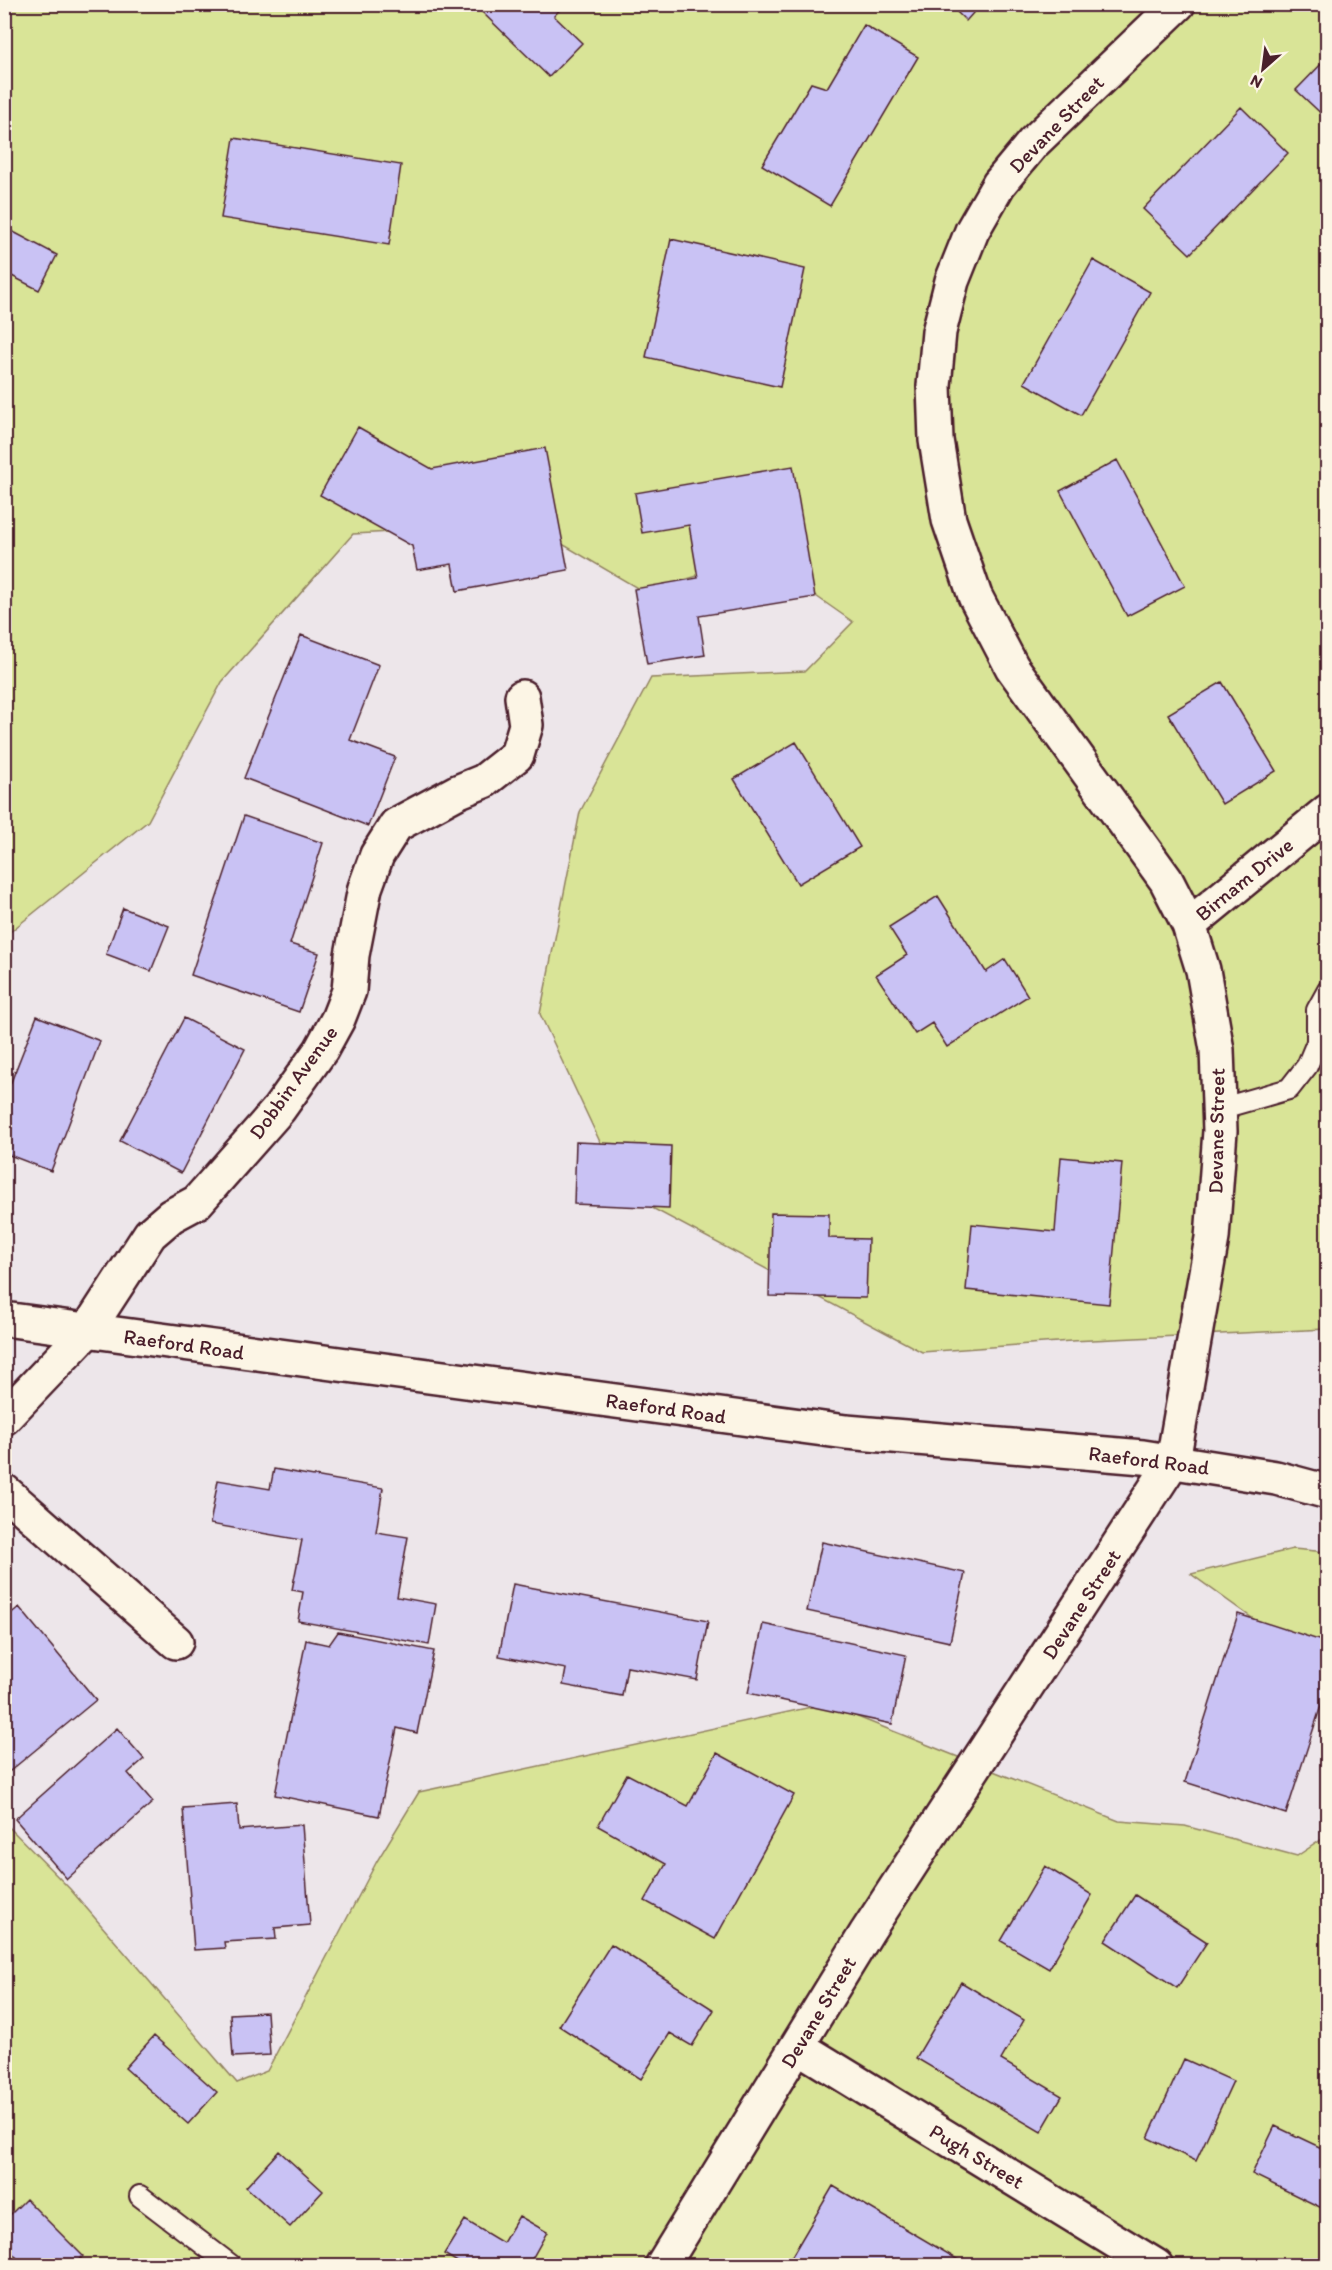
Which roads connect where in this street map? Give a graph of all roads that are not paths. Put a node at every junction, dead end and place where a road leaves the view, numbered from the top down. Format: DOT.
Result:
graph roads {
  1 [pos="1178,4"];
  2 [pos="522,697"];
  3 [pos="1328,811"];
  4 [pos="1188,925"];
  5 [pos="1328,990"];
  6 [pos="1219,1109"];
  7 [pos="4,1319"];
  8 [pos="87,1331"];
  9 [pos="4,1418"];
  10 [pos="1173,1461"];
  11 [pos="4,1491"];
  12 [pos="1328,1492"];
  13 [pos="176,1642"];
  14 [pos="797,2046"];
  15 [pos="140,2196"];
  16 [pos="232,2265"];
  17 [pos="662,2265"];
  18 [pos="1156,2265"];
  1 -- 4 [label="street, Devane Street"];
  2 -- 8 [label="street, Dobbin Avenue"];
  3 -- 4 [label="street, Birnam Drive"];
  4 -- 6 [label="street, Devane Street"];
  5 -- 6 [label="lane"];
  6 -- 10 [label="street, Devane Street"];
  7 -- 8 [label="street, Raeford Road"];
  8 -- 9 [label="street, Dobbin Avenue"];
  8 -- 10 [label="street, Raeford Road"];
  10 -- 12 [label="street, Raeford Road"];
  10 -- 14 [label="street, Devane Street"];
  11 -- 13 [label="street"];
  14 -- 17 [label="street, Devane Street"];
  14 -- 18 [label="street, Pugh Street"];
  15 -- 16 [label="lane"];
}
